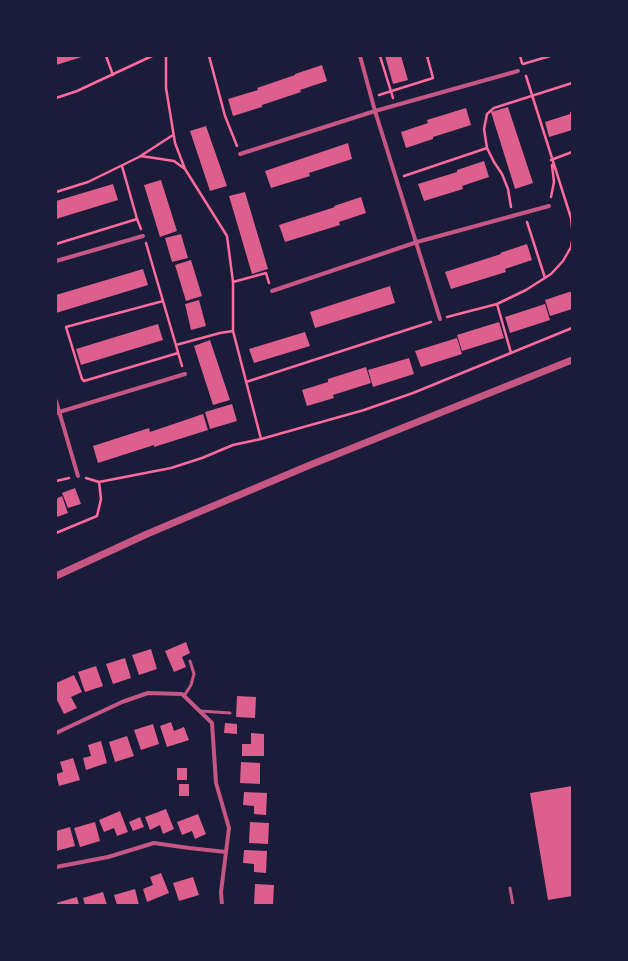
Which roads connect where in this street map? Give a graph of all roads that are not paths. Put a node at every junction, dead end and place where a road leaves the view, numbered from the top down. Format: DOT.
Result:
graph roads {
  1 [pos="360,56"];
  2 [pos="518,70"];
  3 [pos="375,111"];
  4 [pos="240,154"];
  5 [pos="549,206"];
  6 [pos="143,236"];
  7 [pos="417,242"];
  8 [pos="56,261"];
  9 [pos="272,291"];
  10 [pos="440,319"];
  11 [pos="572,360"];
  12 [pos="185,374"];
  13 [pos="56,401"];
  14 [pos="58,412"];
  15 [pos="78,476"];
  16 [pos="56,576"];
  17 [pos="190,661"];
  18 [pos="184,696"];
  19 [pos="200,711"];
  20 [pos="230,713"];
  21 [pos="56,733"];
  22 [pos="226,852"];
  23 [pos="56,867"];
  24 [pos="510,888"];
  25 [pos="222,905"];
  26 [pos="513,905"];
  1 -- 3 [label="street"];
  2 -- 3 [label="street"];
  3 -- 4 [label="street"];
  3 -- 7 [label="street"];
  5 -- 7 [label="street"];
  6 -- 8 [label="street"];
  7 -- 9 [label="street"];
  7 -- 10 [label="street"];
  11 -- 16 [label="street"];
  12 -- 14 [label="street"];
  13 -- 14 [label="street"];
  14 -- 15 [label="street"];
  17 -- 18 [label="lane"];
  18 -- 19 [label="street"];
  18 -- 21 [label="street"];
  19 -- 20 [label="lane"];
  19 -- 22 [label="street"];
  22 -- 23 [label="street"];
  22 -- 25 [label="street"];
  24 -- 26 [label="lane"];
}
